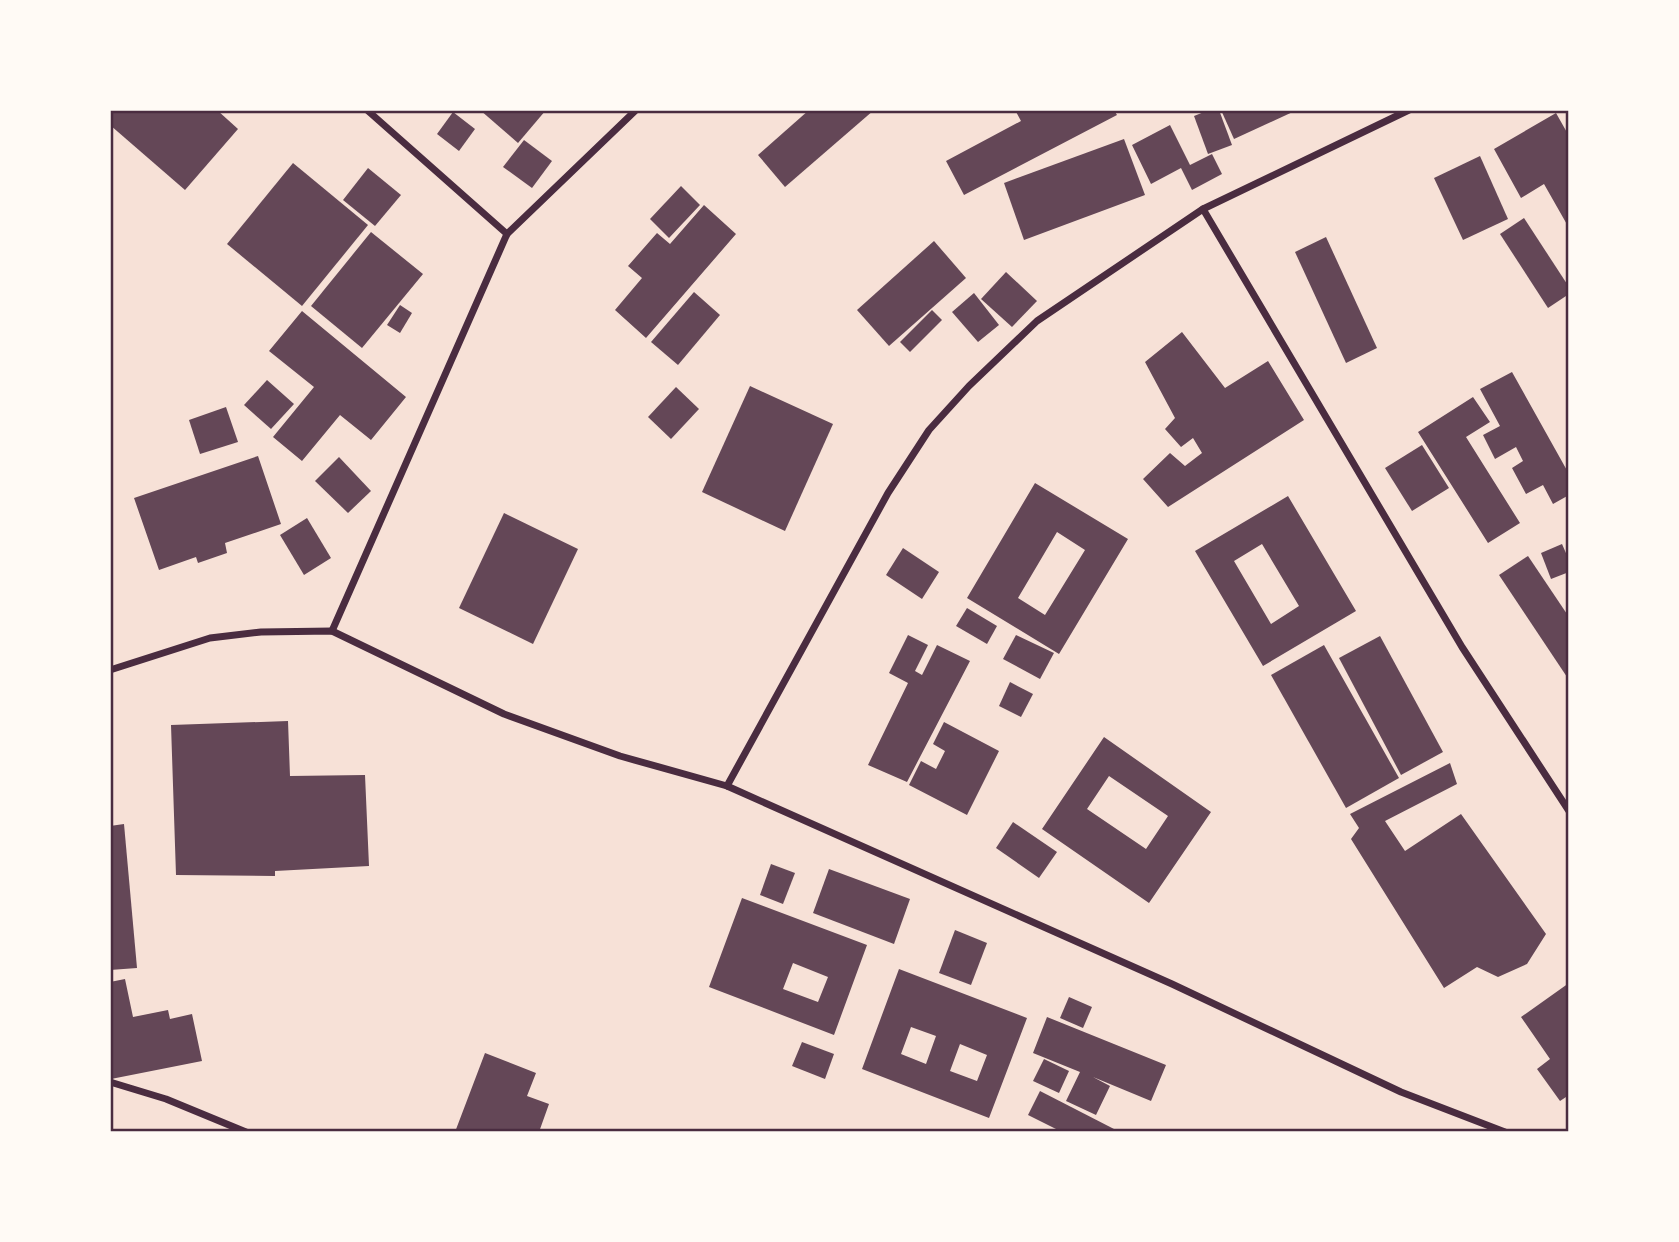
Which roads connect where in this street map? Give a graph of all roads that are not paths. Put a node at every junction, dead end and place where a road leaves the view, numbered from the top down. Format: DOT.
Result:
graph roads {
  1 [pos="367,110"];
  2 [pos="636,110"];
  3 [pos="1409,110"];
  4 [pos="1203,209"];
  5 [pos="507,234"];
  6 [pos="332,631"];
  7 [pos="110,670"];
  8 [pos="727,786"];
  9 [pos="1569,811"];
  10 [pos="110,1082"];
  11 [pos="246,1132"];
  12 [pos="1505,1132"];
  1 -- 5 [label="street"];
  2 -- 5 [label="street"];
  3 -- 4 [label="street"];
  4 -- 8 [label="street"];
  4 -- 9 [label="street"];
  5 -- 6 [label="street"];
  6 -- 7 [label="street"];
  6 -- 8 [label="street"];
  8 -- 12 [label="street"];
  10 -- 11 [label="street"];
}
